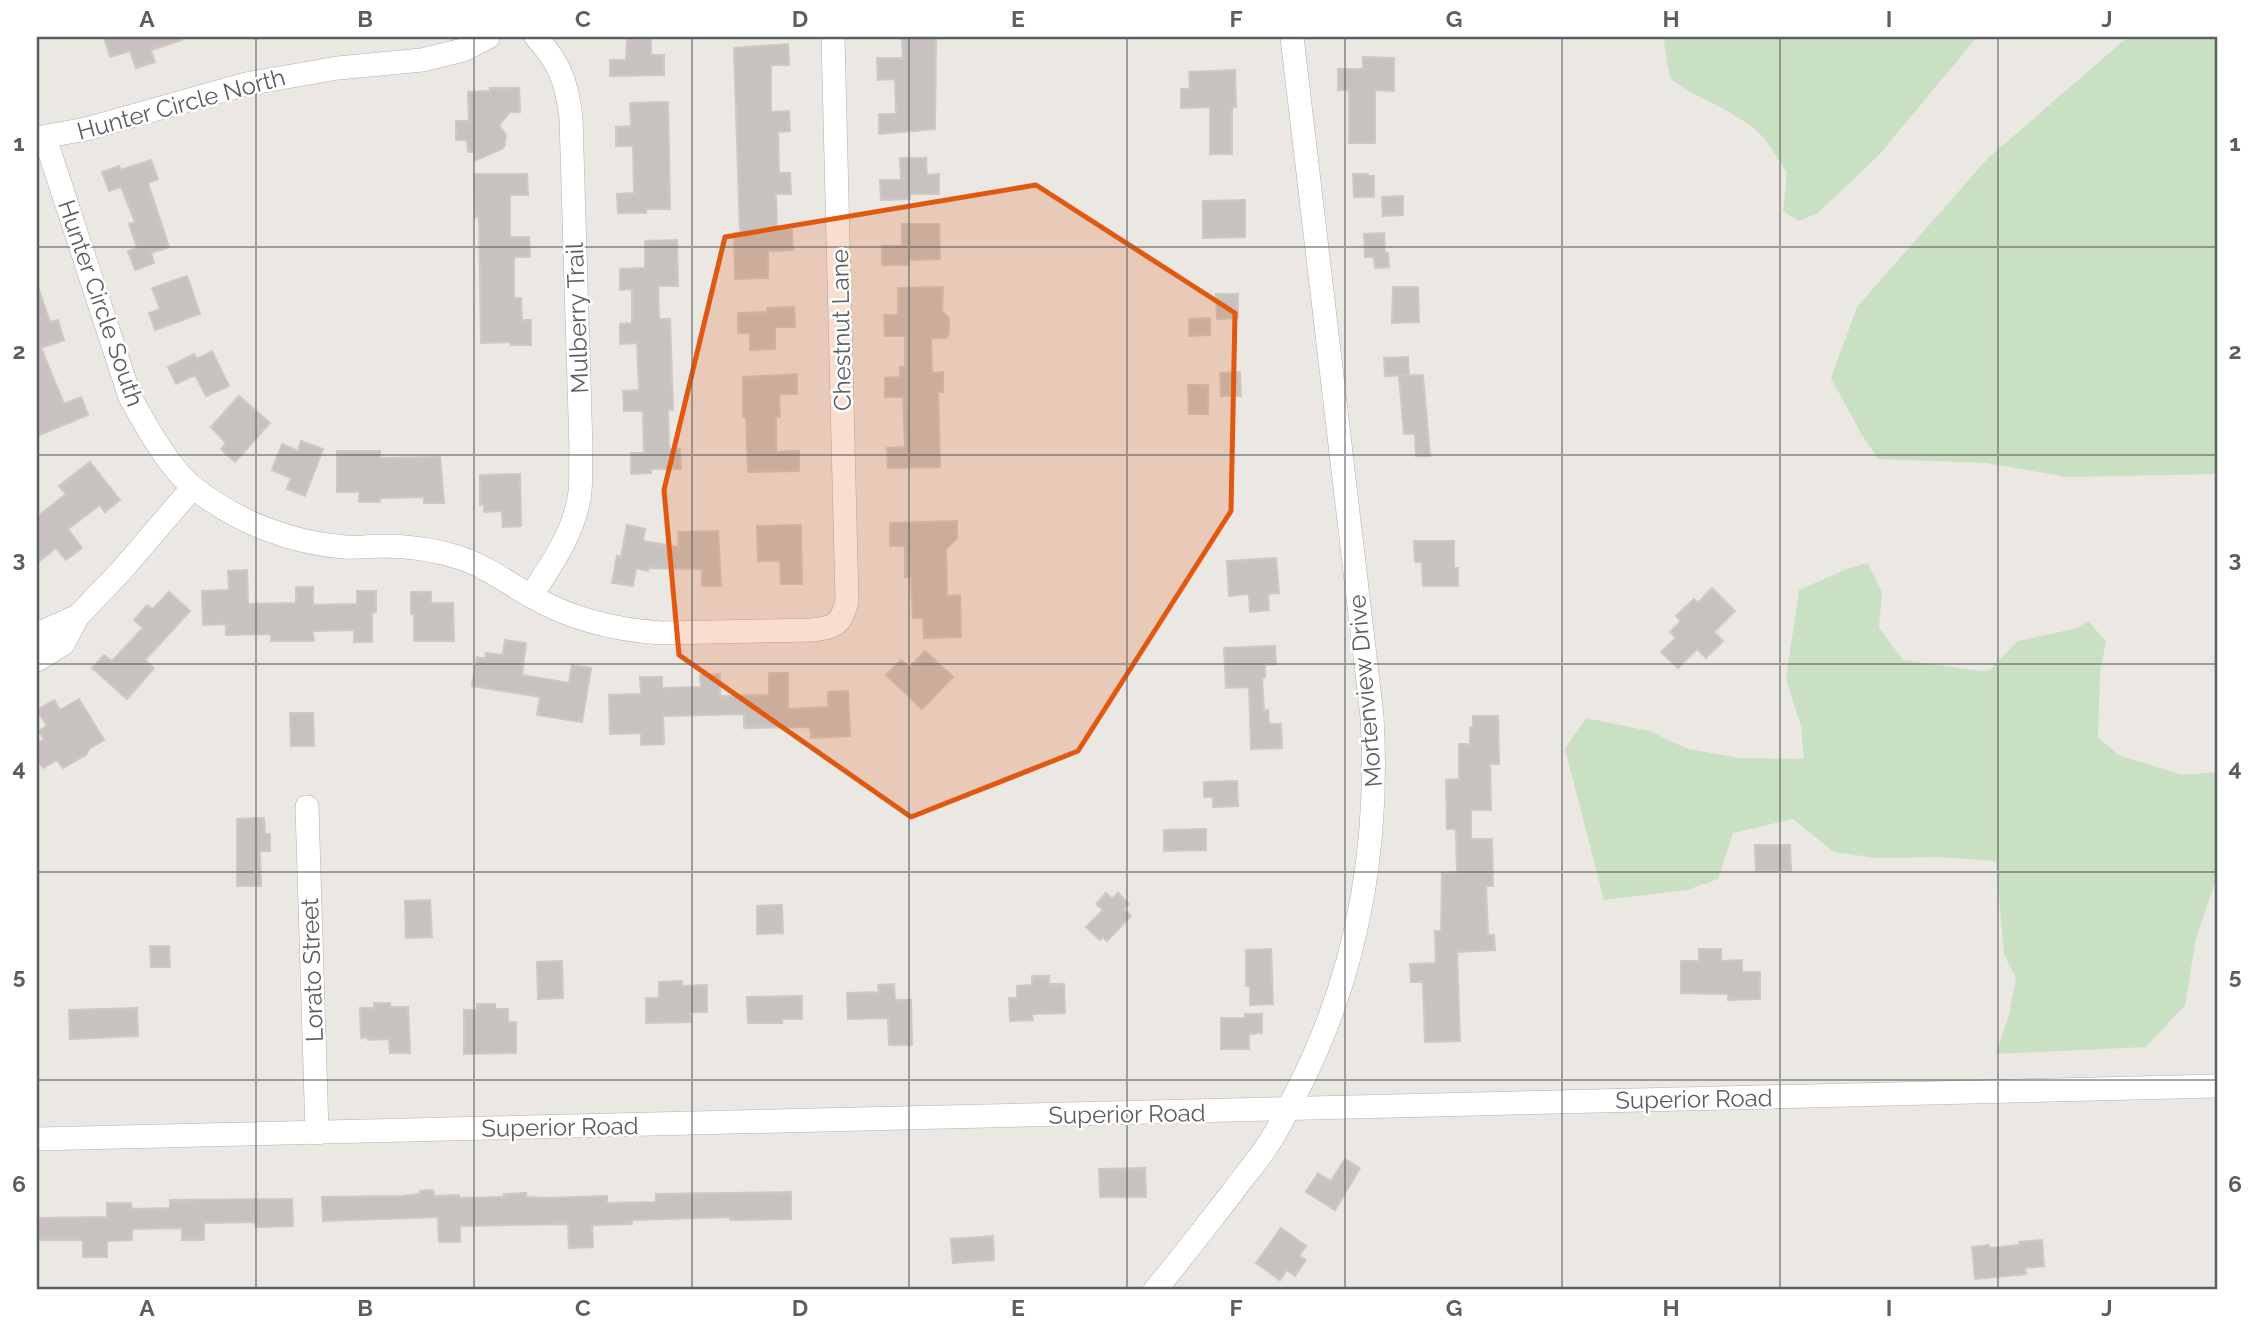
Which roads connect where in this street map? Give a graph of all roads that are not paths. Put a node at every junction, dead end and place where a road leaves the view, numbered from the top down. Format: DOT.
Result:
graph roads {
  1 [pos="488,37"];
  2 [pos="536,37"];
  3 [pos="833,37"];
  4 [pos="1292,37"];
  5 [pos="41,138"];
  6 [pos="192,487"];
  7 [pos="531,596"];
  8 [pos="78,616"];
  9 [pos="839,622"];
  10 [pos="37,634"];
  11 [pos="37,660"];
  12 [pos="307,807"];
  13 [pos="2217,1086"];
  14 [pos="1287,1110"];
  15 [pos="317,1133"];
  16 [pos="37,1139"];
  17 [pos="1156,1290"];
  1 -- 5 [label="street, Hunter Circle North"];
  2 -- 7 [label="street, Mulberry Trail"];
  3 -- 9 [label="street, Chestnut Lane"];
  4 -- 14 [label="street, Mortenview Drive"];
  5 -- 6 [label="street, Hunter Circle South"];
  6 -- 7 [label="street, Hunter Circle South"];
  6 -- 8 [label="street"];
  7 -- 9 [label="street, Hunter Circle South"];
  8 -- 10 [label="street"];
  8 -- 11 [label="street"];
  12 -- 15 [label="street, Lorato Street"];
  13 -- 14 [label="street, Superior Road"];
  14 -- 15 [label="street, Superior Road"];
  14 -- 17 [label="street, Mortenview Drive"];
  15 -- 16 [label="street, Superior Road"];
}
